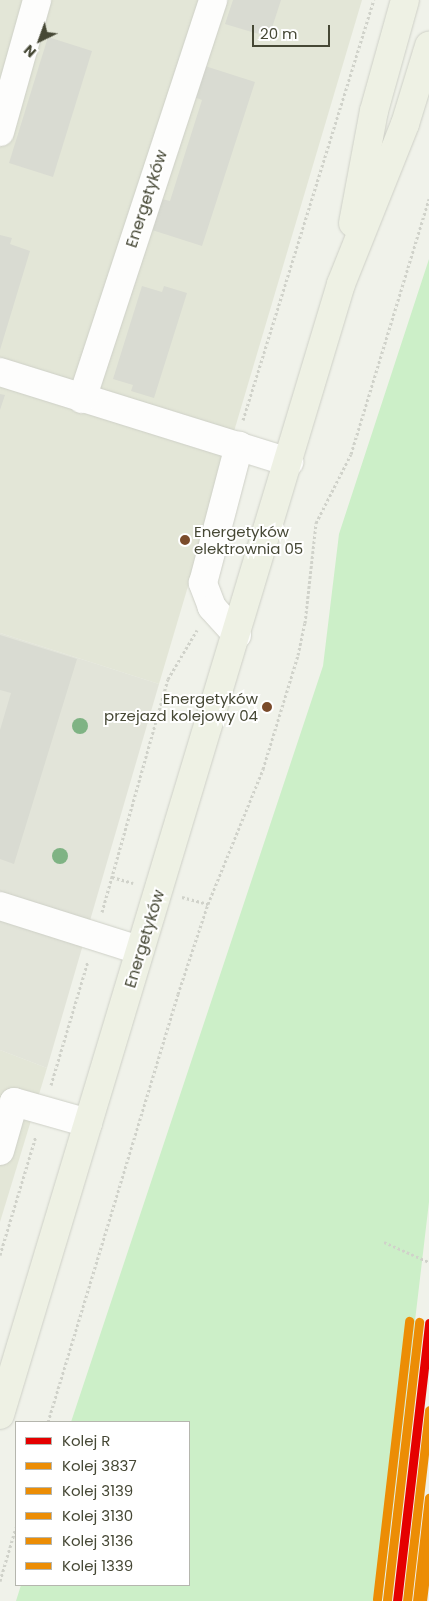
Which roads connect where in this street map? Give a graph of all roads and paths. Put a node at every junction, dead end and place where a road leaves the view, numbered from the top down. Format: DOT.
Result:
graph roads {
  1 [pos="37,0"];
  2 [pos="213,0"];
  3 [pos="374,0"];
  4 [pos="405,0"];
  5 [pos="429,46"];
  6 [pos="0,132"];
  7 [pos="429,199"];
  8 [pos="341,284"];
  9 [pos="0,372"];
  10 [pos="82,399"];
  11 [pos="240,446"];
  12 [pos="289,462"];
  13 [pos="201,623"];
  14 [pos="237,635"];
  15 [pos="0,906"];
  16 [pos="96,936"];
  17 [pos="139,950"];
  18 [pos="7,1100"];
  19 [pos="44,1111"];
  20 [pos="88,1123"];
  21 [pos="0,1151"];
  22 [pos="384,1242"];
  23 [pos="0,1255"];
  24 [pos="429,1262"];
  25 [pos="0,1415"];
  26 [pos="48,1421"];
  27 [pos="15,1530"];
  28 [pos="0,1581"];
  1 -- 6 [label="street"];
  2 -- 10 [label="street, Energetyków"];
  3 -- 11 [label="path"];
  4 -- 8 [label="main road, Energetyków"];
  5 -- 8 [label="main road, Energetyków"];
  7 -- 26 [label="path"];
  8 -- 12 [label="main road, Energetyków"];
  9 -- 10 [label="street"];
  10 -- 11 [label="street"];
  11 -- 12 [label="street"];
  11 -- 14 [label="street"];
  12 -- 14 [label="main road, Energetyków"];
  13 -- 16 [label="path"];
  14 -- 17 [label="main road, Energetyków"];
  15 -- 16 [label="street"];
  16 -- 17 [label="street"];
  16 -- 19 [label="path"];
  17 -- 20 [label="main road, Energetyków"];
  18 -- 19 [label="street"];
  18 -- 21 [label="street"];
  19 -- 20 [label="street"];
  19 -- 23 [label="path"];
  20 -- 25 [label="main road, Energetyków"];
  22 -- 24 [label="path"];
  27 -- 28 [label="path"];
}
